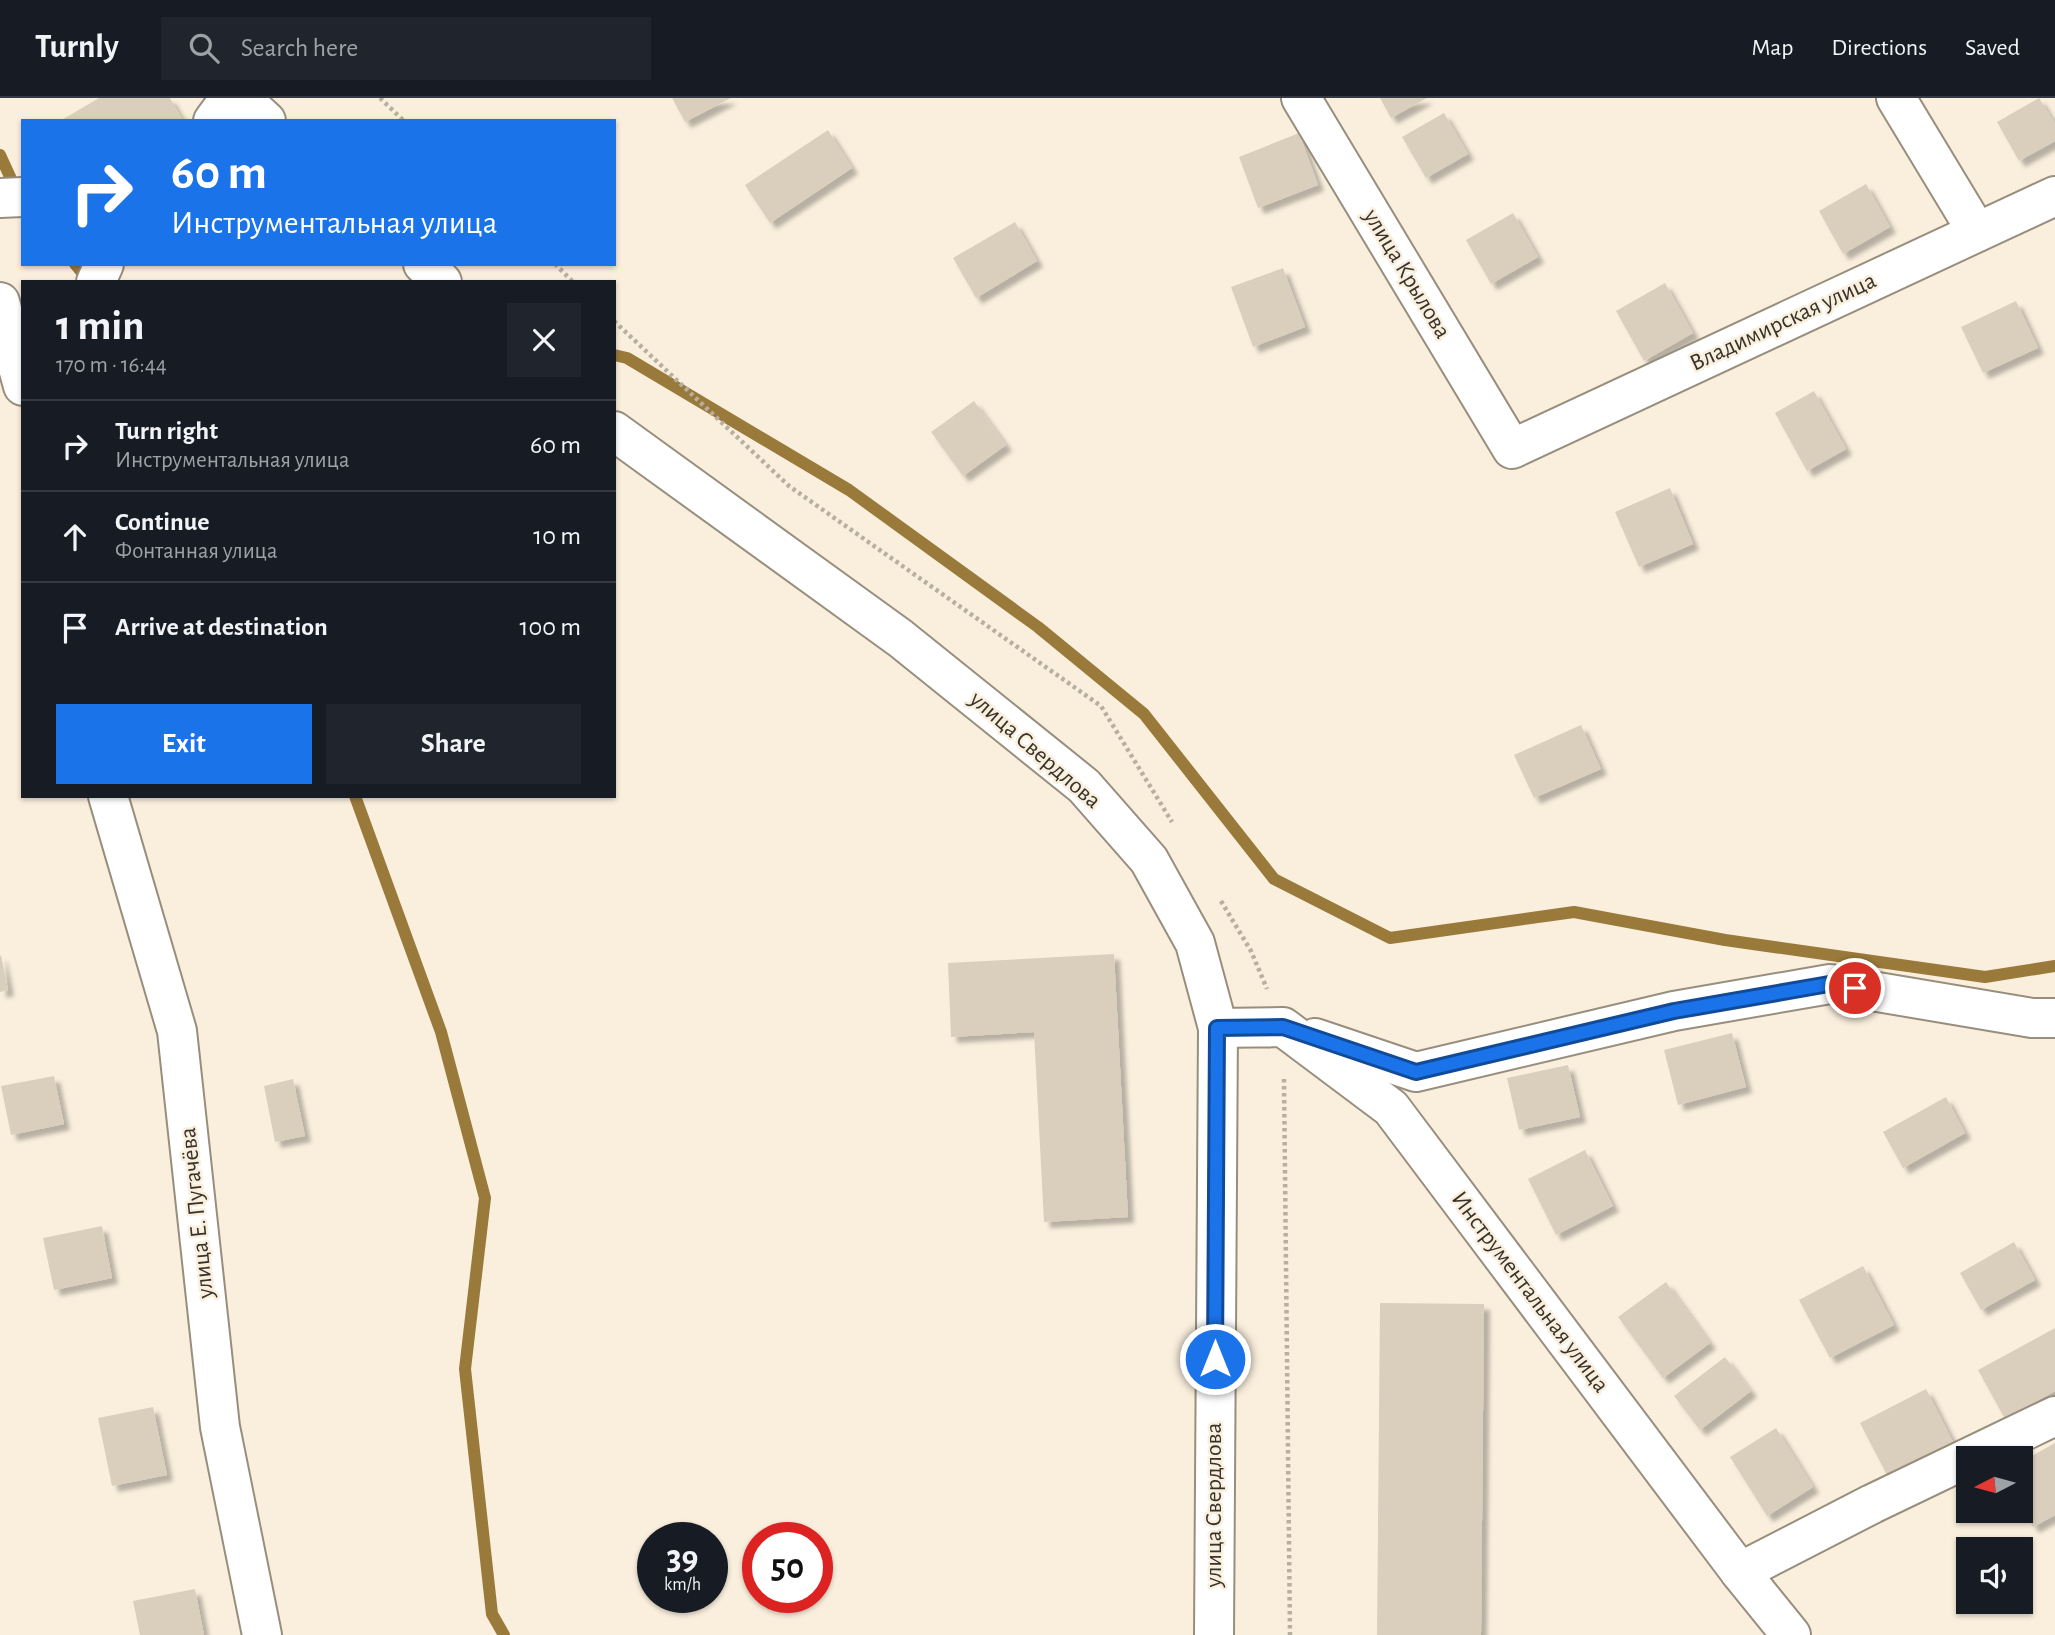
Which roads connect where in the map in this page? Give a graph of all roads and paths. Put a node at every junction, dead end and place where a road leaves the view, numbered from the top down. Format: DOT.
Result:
graph roads {
  1 [pos="230,98"];
  2 [pos="241,98"];
  3 [pos="380,98"];
  4 [pos="1301,98"];
  5 [pos="1896,98"];
  6 [pos="215,119"];
  7 [pos="264,119"];
  8 [pos="402,119"];
  9 [pos="2055,195"];
  10 [pos="21,197"];
  11 [pos="0,198"];
  12 [pos="1977,232"];
  13 [pos="425,266"];
  14 [pos="557,266"];
  15 [pos="440,280"];
  16 [pos="571,280"];
  17 [pos="0,302"];
  18 [pos="616,323"];
  19 [pos="21,379"];
  20 [pos="616,432"];
  21 [pos="1512,449"];
  22 [pos="109,798"];
  23 [pos="1172,823"];
  24 [pos="1215,892"];
  25 [pos="2055,1018"];
  26 [pos="1283,1027"];
  27 [pos="1217,1028"];
  28 [pos="2055,1416"];
  29 [pos="1741,1572"];
  30 [pos="262,1635"];
  31 [pos="1214,1635"];
  32 [pos="1290,1635"];
  33 [pos="1791,1635"];
  1 -- 6 [label="street"];
  2 -- 7 [label="street"];
  3 -- 8 [label="path"];
  4 -- 21 [label="street, улица Крылова"];
  5 -- 12 [label="street"];
  9 -- 12 [label="street, Владимирская улица"];
  10 -- 11 [label="street"];
  12 -- 21 [label="street, Владимирская улица"];
  13 -- 15 [label="street"];
  14 -- 16 [label="path"];
  17 -- 19 [label="street"];
  18 -- 23 [label="path"];
  20 -- 27 [label="street, улица Свердлова"];
  22 -- 30 [label="street, улица Е. Пугачёва"];
  24 -- 26 [label="path"];
  25 -- 26 [label="street"];
  26 -- 27 [label="street"];
  26 -- 29 [label="street, Инструментальная улица"];
  26 -- 32 [label="path"];
  27 -- 31 [label="street, улица Свердлова"];
  28 -- 29 [label="street"];
  29 -- 33 [label="street, Инструментальная улица"];
}
